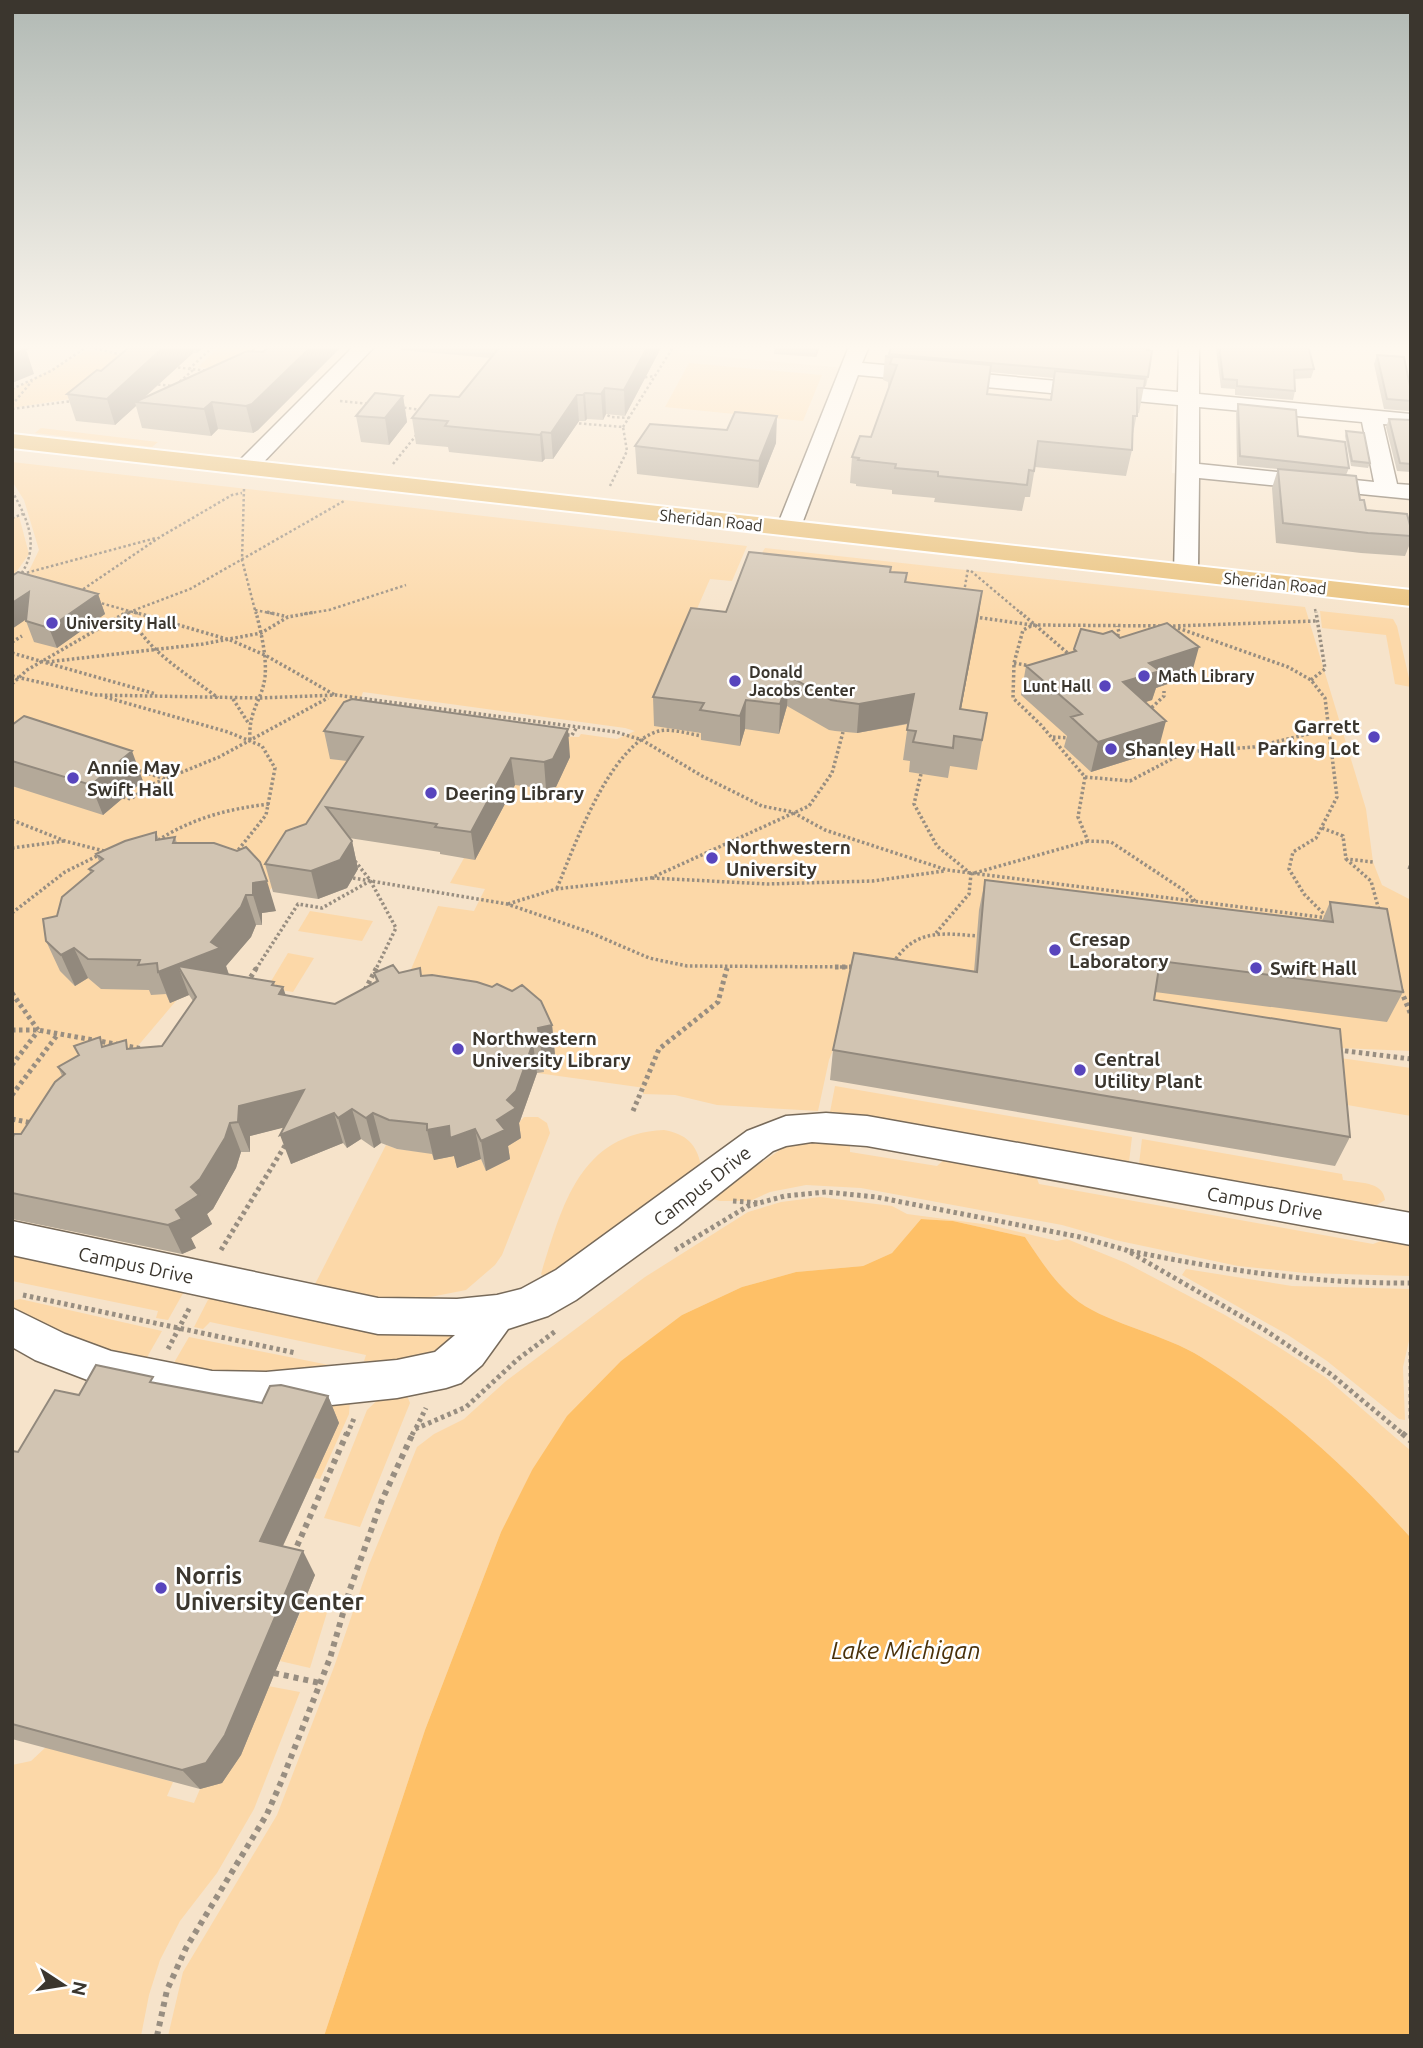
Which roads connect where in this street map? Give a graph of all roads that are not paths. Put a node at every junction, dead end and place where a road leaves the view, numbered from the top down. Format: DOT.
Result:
graph roads {
  1 [pos="280,440"];
  2 [pos="822,440"];
  3 [pos="1188,440"];
  4 [pos="1376,440"];
  5 [pos="12,441"];
  6 [pos="1188,470"];
  7 [pos="246,477"];
  8 [pos="1387,490"];
  9 [pos="1411,492"];
  10 [pos="788,529"];
  11 [pos="1186,573"];
  12 [pos="1411,598"];
  13 [pos="1411,1229"];
  14 [pos="12,1238"];
  15 [pos="495,1313"];
  16 [pos="12,1326"];
  1 -- 7 [label="street"];
  2 -- 10 [label="street"];
  3 -- 6 [label="street"];
  4 -- 8 [label="street"];
  5 -- 7 [label="main road, Sheridan Road"];
  6 -- 8 [label="street"];
  6 -- 11 [label="street"];
  7 -- 10 [label="main road, Sheridan Road"];
  8 -- 9 [label="street"];
  10 -- 11 [label="main road, Sheridan Road"];
  11 -- 12 [label="main road, Sheridan Road"];
  13 -- 15 [label="street, Campus Drive"];
  14 -- 15 [label="street, Campus Drive"];
  15 -- 16 [label="street"];
}
